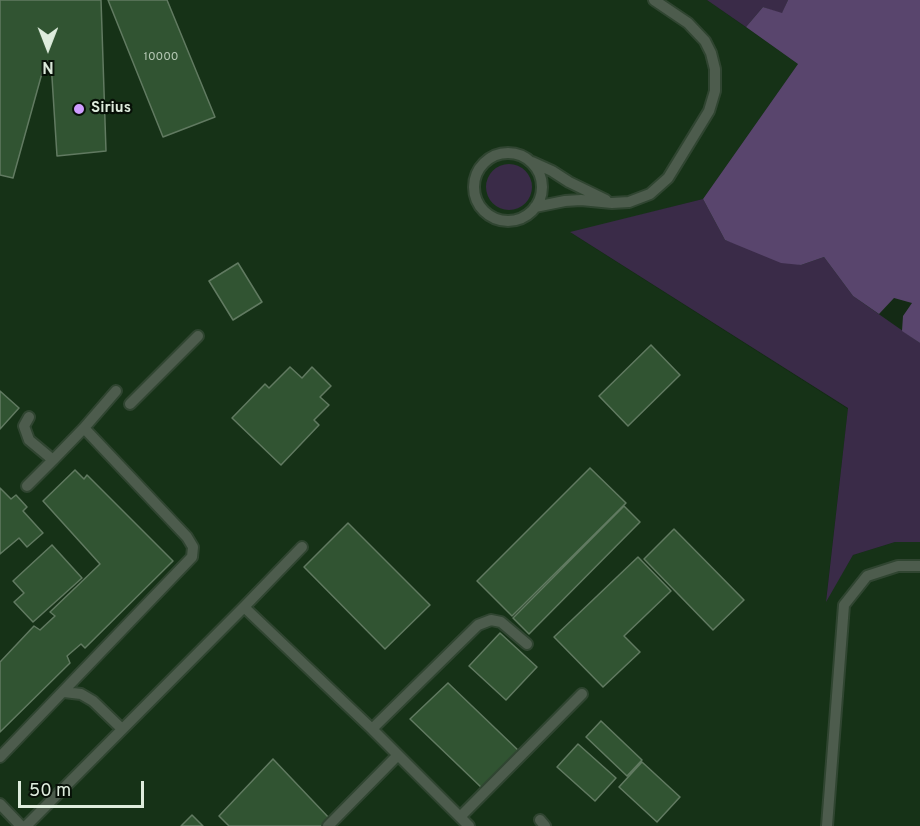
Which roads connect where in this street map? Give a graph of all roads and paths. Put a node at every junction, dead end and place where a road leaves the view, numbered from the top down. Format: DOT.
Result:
graph roads {
  1 [pos="654,0"];
  2 [pos="530,161"];
  3 [pos="612,203"];
  4 [pos="535,207"];
  5 [pos="198,336"];
  6 [pos="116,392"];
  7 [pos="130,404"];
  8 [pos="29,417"];
  9 [pos="84,428"];
  10 [pos="53,460"];
  11 [pos="27,486"];
  12 [pos="302,547"];
  13 [pos="920,566"];
  14 [pos="244,607"];
  15 [pos="527,644"];
  16 [pos="64,692"];
  17 [pos="582,694"];
  18 [pos="122,729"];
  19 [pos="372,729"];
  20 [pos="397,756"];
  21 [pos="0,757"];
  22 [pos="0,804"];
  23 [pos="460,817"];
  24 [pos="21,826"];
  25 [pos="26,826"];
  26 [pos="328,826"];
  27 [pos="469,826"];
  28 [pos="827,826"];
  1 -- 3 [label="lane"];
  2 -- 3 [label="lane"];
  2 -- 4 [label="lane"];
  2 -- 4 [label="lane"];
  3 -- 4 [label="lane"];
  5 -- 7 [label="lane"];
  6 -- 9 [label="lane"];
  8 -- 10 [label="lane"];
  9 -- 10 [label="lane"];
  9 -- 16 [label="lane"];
  10 -- 11 [label="lane"];
  12 -- 14 [label="lane"];
  13 -- 28 [label="lane"];
  14 -- 18 [label="lane"];
  14 -- 19 [label="lane"];
  15 -- 19 [label="lane"];
  16 -- 18 [label="lane"];
  16 -- 21 [label="lane"];
  17 -- 23 [label="lane"];
  18 -- 25 [label="lane"];
  19 -- 20 [label="lane"];
  20 -- 23 [label="lane"];
  20 -- 26 [label="lane"];
  22 -- 24 [label="lane"];
  23 -- 27 [label="lane"];
}
